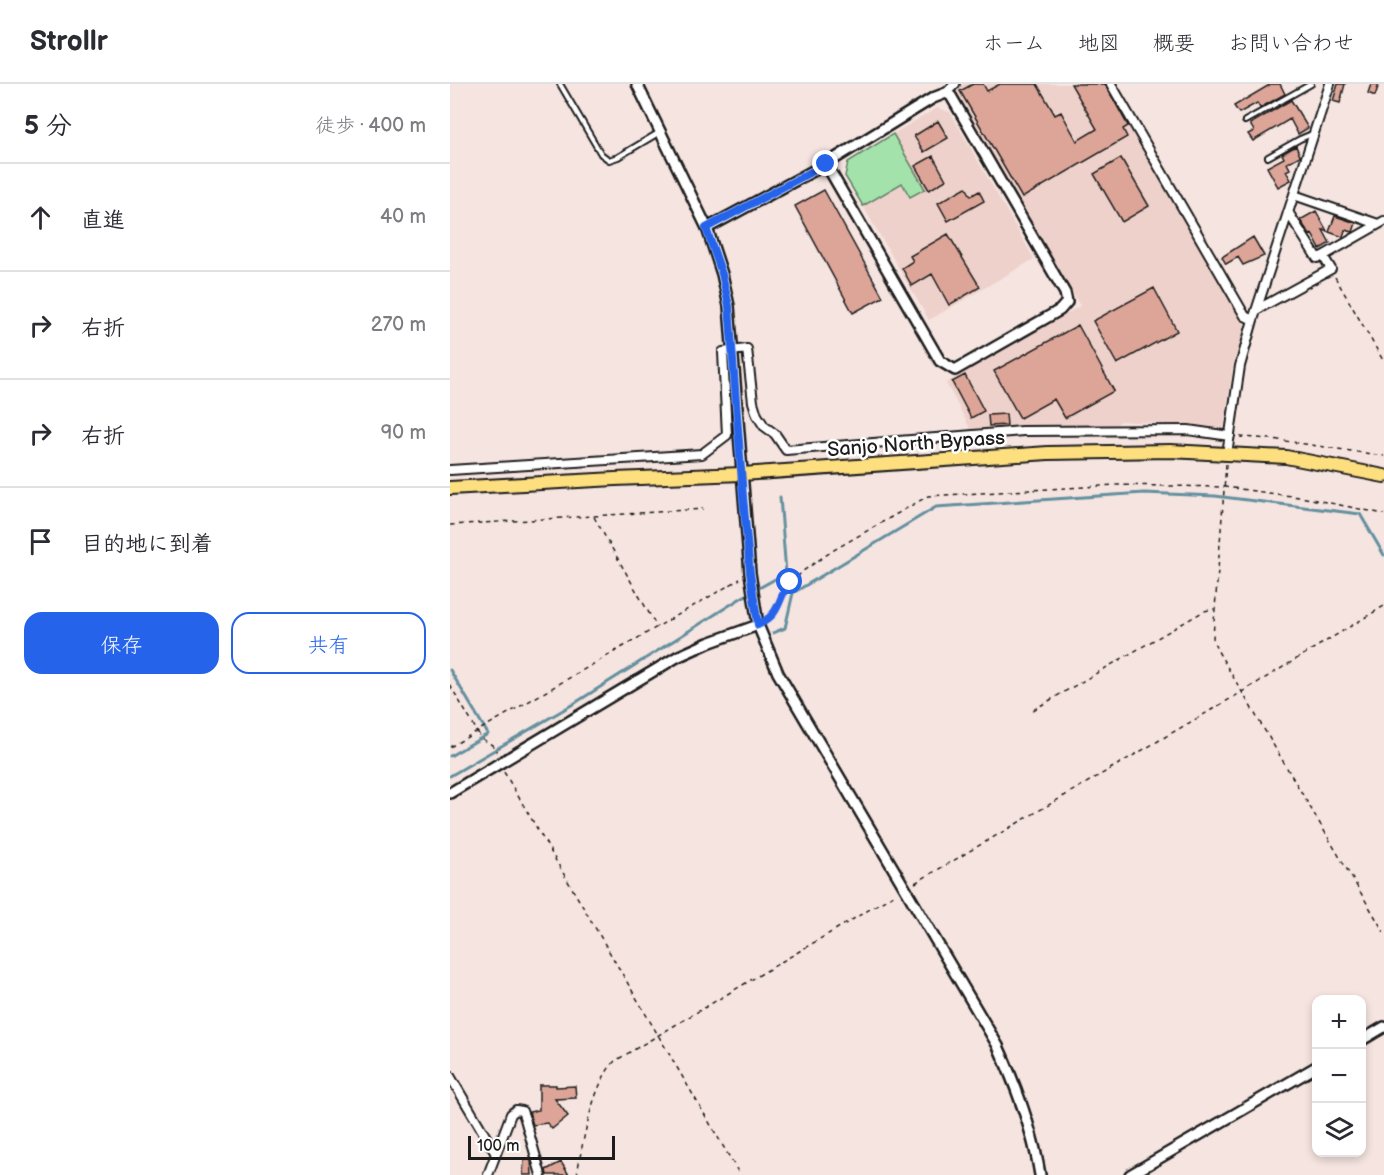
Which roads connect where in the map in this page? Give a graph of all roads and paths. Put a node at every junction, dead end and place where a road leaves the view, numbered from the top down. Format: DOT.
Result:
graph roads {
  1 [pos="560,84"];
  2 [pos="955,84"];
  3 [pos="1111,84"];
  4 [pos="1311,84"];
  5 [pos="1330,84"];
  6 [pos="640,86"];
  7 [pos="946,93"];
  8 [pos="1245,121"];
  9 [pos="661,131"];
  10 [pos="1314,133"];
  11 [pos="1268,157"];
  12 [pos="826,164"];
  13 [pos="1294,195"];
  14 [pos="1288,212"];
  15 [pos="1381,222"];
  16 [pos="706,228"];
  17 [pos="1323,256"];
  18 [pos="1331,269"];
  19 [pos="1258,309"];
  20 [pos="1253,320"];
  21 [pos="733,350"];
  22 [pos="1384,362"];
  23 [pos="1230,436"];
  24 [pos="1227,454"];
  25 [pos="1384,456"];
  26 [pos="450,470"];
  27 [pos="742,474"];
  28 [pos="1384,476"];
  29 [pos="1225,487"];
  30 [pos="450,488"];
  31 [pos="703,509"];
  32 [pos="1384,514"];
  33 [pos="594,516"];
  34 [pos="450,525"];
  35 [pos="750,573"];
  36 [pos="1384,606"];
  37 [pos="1215,609"];
  38 [pos="758,625"];
  39 [pos="657,627"];
  40 [pos="450,684"];
  41 [pos="1242,693"];
  42 [pos="1033,710"];
  43 [pos="477,731"];
  44 [pos="450,747"];
  45 [pos="500,762"];
  46 [pos="450,793"];
  47 [pos="906,888"];
  48 [pos="1384,932"];
  49 [pos="1384,1027"];
  50 [pos="659,1035"];
  51 [pos="1366,1038"];
  52 [pos="1312,1070"];
  53 [pos="450,1076"];
  54 [pos="496,1154"];
  55 [pos="488,1175"];
  56 [pos="541,1175"];
  57 [pos="577,1175"];
  58 [pos="740,1175"];
  59 [pos="1040,1175"];
  60 [pos="1130,1175"];
  1 -- 9 [label="lane"];
  2 -- 7 [label="street"];
  3 -- 20 [label="street"];
  4 -- 8 [label="lane"];
  5 -- 10 [label="street"];
  6 -- 9 [label="street"];
  7 -- 12 [label="street"];
  7 -- 12 [label="street"];
  9 -- 16 [label="street"];
  10 -- 11 [label="lane"];
  10 -- 13 [label="street"];
  12 -- 16 [label="street"];
  13 -- 14 [label="street"];
  13 -- 15 [label="street"];
  14 -- 17 [label="street"];
  14 -- 19 [label="street"];
  15 -- 17 [label="street"];
  16 -- 21 [label="street"];
  17 -- 18 [label="street"];
  18 -- 19 [label="street"];
  18 -- 22 [label="path"];
  19 -- 20 [label="street"];
  20 -- 23 [label="street"];
  21 -- 23 [label="street"];
  21 -- 26 [label="street"];
  21 -- 27 [label="street"];
  23 -- 24 [label="street"];
  23 -- 25 [label="path"];
  24 -- 27 [label="highway, Sanjo North Bypass"];
  24 -- 28 [label="highway, Sanjo North Bypass"];
  24 -- 29 [label="path"];
  27 -- 30 [label="highway, Sanjo North Bypass"];
  27 -- 35 [label="street"];
  29 -- 32 [label="path"];
  29 -- 37 [label="path"];
  29 -- 38 [label="path"];
  31 -- 33 [label="path"];
  33 -- 34 [label="path"];
  33 -- 39 [label="path"];
  35 -- 38 [label="street"];
  35 -- 39 [label="path"];
  36 -- 41 [label="path"];
  37 -- 41 [label="path"];
  37 -- 42 [label="path"];
  38 -- 45 [label="street"];
  38 -- 47 [label="street"];
  39 -- 43 [label="path"];
  40 -- 43 [label="path"];
  41 -- 47 [label="path"];
  41 -- 48 [label="path"];
  43 -- 44 [label="path"];
  43 -- 45 [label="path"];
  45 -- 46 [label="street"];
  45 -- 50 [label="path"];
  47 -- 50 [label="path"];
  47 -- 59 [label="street"];
  49 -- 51 [label="street"];
  50 -- 57 [label="path"];
  50 -- 58 [label="path"];
  52 -- 60 [label="street"];
  53 -- 54 [label="street"];
  54 -- 55 [label="street"];
  54 -- 56 [label="street"];
}
